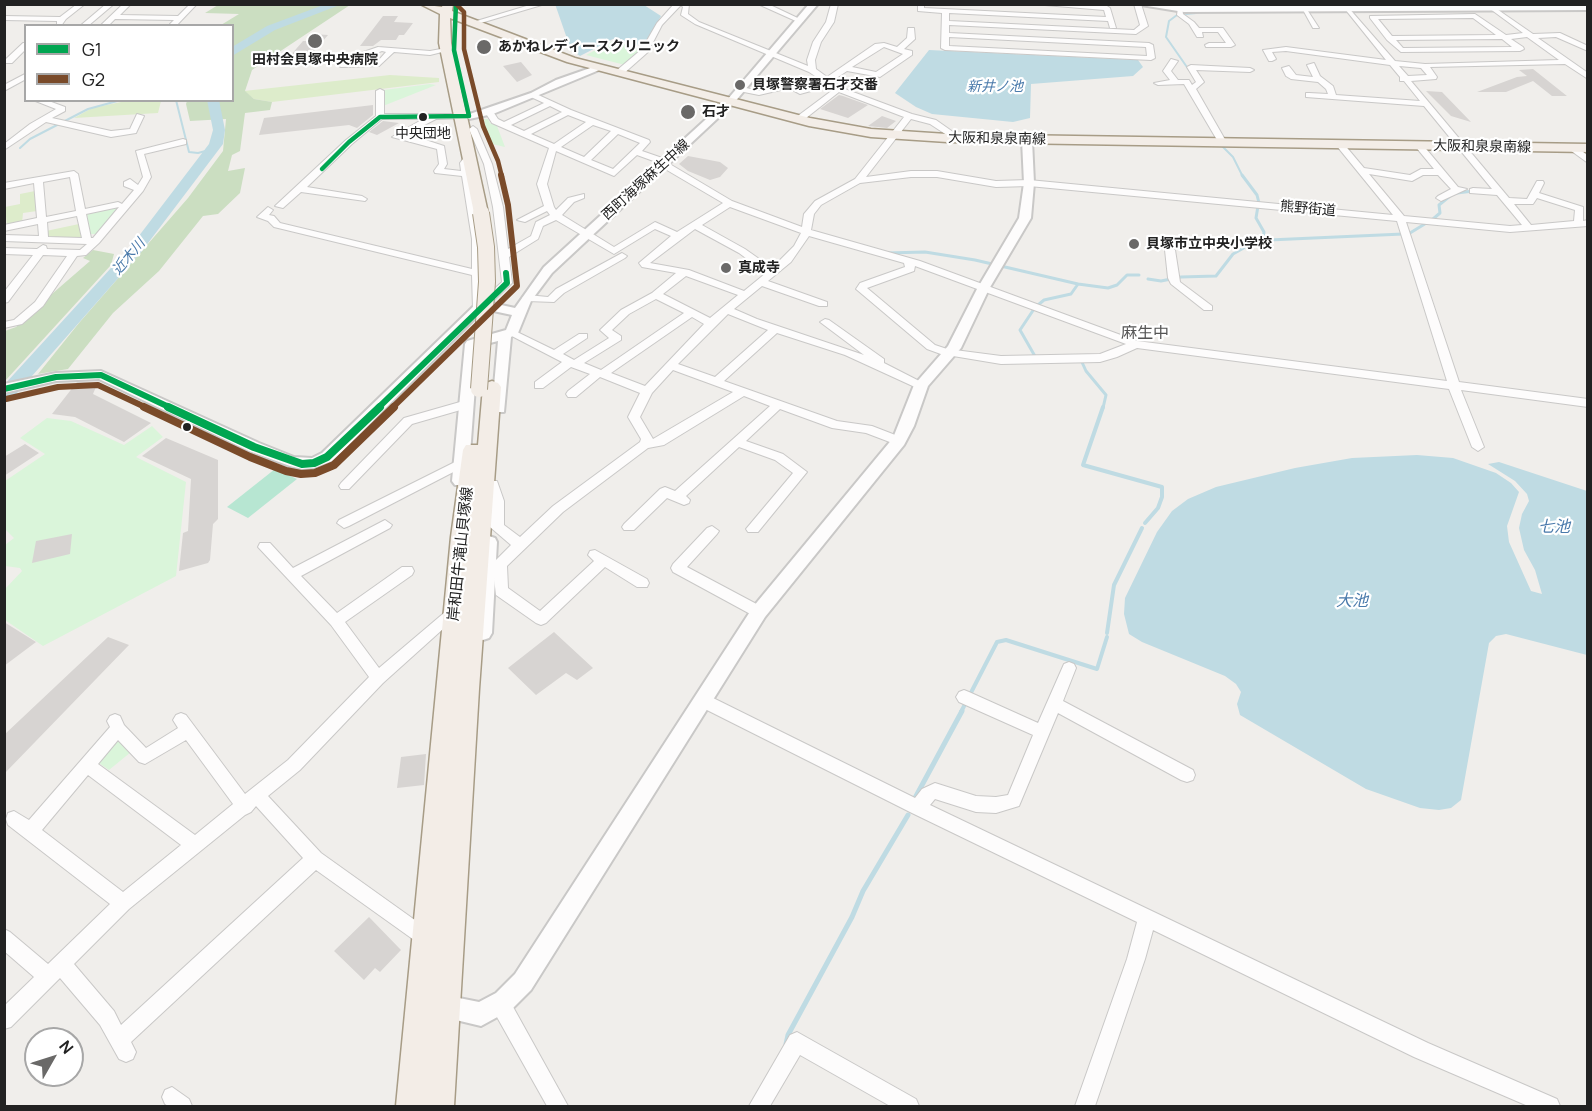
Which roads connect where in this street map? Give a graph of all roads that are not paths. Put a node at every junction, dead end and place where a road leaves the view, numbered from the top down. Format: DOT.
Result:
graph roads {
  1 [pos="82,4"];
  2 [pos="111,4"];
  3 [pos="128,4"];
  4 [pos="194,4"];
  5 [pos="425,4"];
  6 [pos="542,4"];
  7 [pos="678,4"];
  8 [pos="696,4"];
  9 [pos="761,4"];
  10 [pos="814,4"];
  11 [pos="835,4"];
  12 [pos="921,4"];
  13 [pos="1034,4"];
  14 [pos="1138,4"];
  15 [pos="685,6"];
  16 [pos="1325,7"];
  17 [pos="1491,7"];
  18 [pos="1347,8"];
  19 [pos="1425,8"];
  20 [pos="1585,8"];
  21 [pos="451,9"];
  22 [pos="1180,9"];
  23 [pos="1304,9"];
  24 [pos="145,11"];
  25 [pos="946,11"];
  26 [pos="1033,15"];
  27 [pos="1436,16"];
  28 [pos="116,17"];
  29 [pos="138,17"];
  30 [pos="4,18"];
  31 [pos="180,18"];
  32 [pos="63,19"];
  33 [pos="1111,19"];
  34 [pos="474,23"];
  35 [pos="945,23"];
  36 [pos="1445,23"];
  37 [pos="58,24"];
  38 [pos="84,24"];
  39 [pos="106,24"];
  40 [pos="130,24"];
  41 [pos="174,24"];
  42 [pos="804,25"];
  43 [pos="1316,26"];
  44 [pos="1035,27"];
  45 [pos="911,30"];
  46 [pos="1196,30"];
  47 [pos="1455,30"];
  48 [pos="1114,31"];
  49 [pos="945,35"];
  50 [pos="1529,36"];
  51 [pos="820,37"];
  52 [pos="1504,37"];
  53 [pos="1390,38"];
  54 [pos="1465,38"];
  55 [pos="1037,39"];
  56 [pos="1587,40"];
  57 [pos="1118,43"];
  58 [pos="24,47"];
  59 [pos="899,49"];
  60 [pos="1480,49"];
  61 [pos="1569,49"];
  62 [pos="1587,49"];
  63 [pos="446,50"];
  64 [pos="391,51"];
  65 [pos="1038,52"];
  66 [pos="772,54"];
  67 [pos="1272,59"];
  68 [pos="24,60"];
  69 [pos="7,61"];
  70 [pos="1174,61"];
  71 [pos="1565,62"];
  72 [pos="1391,63"];
  73 [pos="1502,64"];
  74 [pos="1311,65"];
  75 [pos="1427,66"];
  76 [pos="599,68"];
  77 [pos="846,68"];
  78 [pos="1286,68"];
  79 [pos="812,69"];
  80 [pos="1250,70"];
  81 [pos="619,73"];
  82 [pos="24,75"];
  83 [pos="1587,76"];
  84 [pos="24,77"];
  85 [pos="1403,79"];
  86 [pos="1320,80"];
  87 [pos="1158,83"];
  88 [pos="1176,83"];
  89 [pos="832,84"];
  90 [pos="4,89"];
  91 [pos="742,89"];
  92 [pos="1192,89"];
  93 [pos="380,91"];
  94 [pos="1309,94"];
  95 [pos="534,95"];
  96 [pos="1333,97"];
  97 [pos="42,102"];
  98 [pos="730,102"];
  99 [pos="551,103"];
  100 [pos="1426,104"];
  101 [pos="489,112"];
  102 [pos="568,112"];
  103 [pos="437,115"];
  104 [pos="140,116"];
  105 [pos="909,116"];
  106 [pos="380,117"];
  107 [pos="45,119"];
  108 [pos="467,120"];
  109 [pos="798,120"];
  110 [pos="593,121"];
  111 [pos="504,125"];
  112 [pos="617,130"];
  113 [pos="524,134"];
  114 [pos="893,136"];
  115 [pos="959,139"];
  116 [pos="1027,140"];
  117 [pos="183,142"];
  118 [pos="1223,143"];
  119 [pos="1340,145"];
  120 [pos="554,146"];
  121 [pos="1419,146"];
  122 [pos="1462,147"];
  123 [pos="4,148"];
  124 [pos="1573,148"];
  125 [pos="1587,148"];
  126 [pos="637,152"];
  127 [pos="469,157"];
  128 [pos="585,160"];
  129 [pos="1587,161"];
  130 [pos="664,164"];
  131 [pos="1361,170"];
  132 [pos="1440,172"];
  133 [pos="466,174"];
  134 [pos="38,180"];
  135 [pos="858,181"];
  136 [pos="130,182"];
  137 [pos="1029,183"];
  138 [pos="1540,183"];
  139 [pos="4,186"];
  140 [pos="140,189"];
  141 [pos="299,189"];
  142 [pos="1473,190"];
  143 [pos="1500,192"];
  144 [pos="1534,194"];
  145 [pos="352,197"];
  146 [pos="1441,198"];
  147 [pos="362,199"];
  148 [pos="575,201"];
  149 [pos="1509,201"];
  150 [pos="285,203"];
  151 [pos="729,203"];
  152 [pos="118,205"];
  153 [pos="343,205"];
  154 [pos="549,207"];
  155 [pos="268,210"];
  156 [pos="82,212"];
  157 [pos="486,213"];
  158 [pos="556,216"];
  159 [pos="1400,217"];
  160 [pos="42,220"];
  161 [pos="522,220"];
  162 [pos="1583,224"];
  163 [pos="695,225"];
  164 [pos="5,226"];
  165 [pos="1530,229"];
  166 [pos="806,232"];
  167 [pos="586,235"];
  168 [pos="678,236"];
  169 [pos="4,238"];
  170 [pos="47,240"];
  171 [pos="92,241"];
  172 [pos="1170,250"];
  173 [pos="4,251"];
  174 [pos="39,252"];
  175 [pos="74,253"];
  176 [pos="618,253"];
  177 [pos="505,255"];
  178 [pos="909,261"];
  179 [pos="644,262"];
  180 [pos="684,272"];
  181 [pos="506,273"];
  182 [pos="772,273"];
  183 [pos="478,275"];
  184 [pos="762,282"];
  185 [pos="983,288"];
  186 [pos="656,295"];
  187 [pos="746,295"];
  188 [pos="527,298"];
  189 [pos="4,300"];
  190 [pos="823,304"];
  191 [pos="481,307"];
  192 [pos="1208,308"];
  193 [pos="728,310"];
  194 [pos="520,313"];
  195 [pos="691,313"];
  196 [pos="825,322"];
  197 [pos="711,323"];
  198 [pos="4,325"];
  199 [pos="776,328"];
  200 [pos="508,334"];
  201 [pos="583,336"];
  202 [pos="1135,344"];
  203 [pos="950,353"];
  204 [pos="555,354"];
  205 [pos="573,363"];
  206 [pos="672,366"];
  207 [pos="891,370"];
  208 [pos="600,373"];
  209 [pos="716,382"];
  210 [pos="539,385"];
  211 [pos="921,385"];
  212 [pos="1454,386"];
  213 [pos="4,389"];
  214 [pos="647,391"];
  215 [pos="743,391"];
  216 [pos="479,393"];
  217 [pos="572,394"];
  218 [pos="1587,403"];
  219 [pos="779,404"];
  220 [pos="900,441"];
  221 [pos="737,442"];
  222 [pos="645,444"];
  223 [pos="1478,447"];
  224 [pos="461,463"];
  225 [pos="493,484"];
  226 [pos="345,486"];
  227 [pos="344,523"];
  228 [pos="385,525"];
  229 [pos="629,527"];
  230 [pos="753,529"];
  231 [pos="712,531"];
  232 [pos="265,547"];
  233 [pos="519,548"];
  234 [pos="407,571"];
  235 [pos="291,575"];
  236 [pos="642,583"];
  237 [pos="475,586"];
  238 [pos="759,612"];
  239 [pos="336,621"];
  240 [pos="1069,669"];
  241 [pos="378,678"];
  242 [pos="968,699"];
  243 [pos="702,700"];
  244 [pos="1055,704"];
  245 [pos="1042,732"];
  246 [pos="86,764"];
  247 [pos="1187,775"];
  248 [pos="251,802"];
  249 [pos="918,808"];
  250 [pos="14,819"];
  251 [pos="29,832"];
  252 [pos="195,845"];
  253 [pos="315,859"];
  254 [pos="123,903"];
  255 [pos="1147,918"];
  256 [pos="4,938"];
  257 [pos="426,939"];
  258 [pos="448,956"];
  259 [pos="55,970"];
  260 [pos="421,1001"];
  261 [pos="500,1003"];
  262 [pos="445,1007"];
  263 [pos="4,1020"];
  264 [pos="411,1107"];
  265 [pos="438,1107"];
  266 [pos="558,1107"];
  267 [pos="759,1107"];
  268 [pos="909,1107"];
  269 [pos="1084,1107"];
  270 [pos="1550,1107"];
  1 -- 32 [label="street"];
  2 -- 38 [label="street"];
  3 -- 28 [label="street"];
  4 -- 31 [label="street"];
  5 -- 21 [label="main road, 大阪和泉泉南線"];
  6 -- 34 [label="street"];
  7 -- 81 [label="street"];
  8 -- 15 [label="street"];
  9 -- 42 [label="street"];
  10 -- 42 [label="street, 西町海塚麻生中線"];
  11 -- 51 [label="street"];
  12 -- 25 [label="street"];
  13 -- 26 [label="street"];
  13 -- 33 [label="street"];
  14 -- 22 [label="street"];
  14 -- 48 [label="street"];
  15 -- 66 [label="street"];
  16 -- 18 [label="street"];
  16 -- 23 [label="street"];
  17 -- 19 [label="street"];
  17 -- 20 [label="street"];
  17 -- 50 [label="street"];
  18 -- 19 [label="street"];
  18 -- 72 [label="street"];
  19 -- 27 [label="street"];
  21 -- 34 [label="main road, 大阪和泉泉南線"];
  21 -- 63 [label="main road, 岸和田牛滝山貝塚線"];
  21 -- 108 [label="main road, 岸和田牛滝山貝塚線"];
  22 -- 23 [label="street"];
  22 -- 46 [label="street"];
  23 -- 43 [label="street"];
  24 -- 29 [label="street"];
  25 -- 26 [label="street"];
  25 -- 35 [label="street"];
  26 -- 33 [label="street"];
  26 -- 44 [label="street"];
  27 -- 36 [label="street"];
  27 -- 52 [label="street"];
  27 -- 53 [label="street"];
  28 -- 29 [label="street"];
  28 -- 39 [label="street"];
  29 -- 31 [label="street"];
  29 -- 40 [label="street"];
  30 -- 32 [label="street"];
  31 -- 41 [label="street"];
  32 -- 37 [label="street"];
  33 -- 48 [label="street"];
  34 -- 76 [label="main road, 大阪和泉泉南線"];
  35 -- 44 [label="street"];
  35 -- 49 [label="street"];
  42 -- 51 [label="street"];
  42 -- 66 [label="street, 西町海塚麻生中線"];
  44 -- 48 [label="street"];
  44 -- 55 [label="street"];
  45 -- 59 [label="street"];
  46 -- 46 [label="street"];
  47 -- 54 [label="street"];
  48 -- 57 [label="street"];
  49 -- 55 [label="street"];
  49 -- 65 [label="street"];
  50 -- 52 [label="street"];
  50 -- 61 [label="street"];
  50 -- 61 [label="street"];
  51 -- 79 [label="street"];
  52 -- 54 [label="street"];
  52 -- 60 [label="street"];
  53 -- 54 [label="street"];
  53 -- 60 [label="street"];
  54 -- 60 [label="street"];
  55 -- 57 [label="street"];
  55 -- 65 [label="street"];
  56 -- 61 [label="street"];
  57 -- 65 [label="street"];
  58 -- 69 [label="street"];
  59 -- 77 [label="street"];
  59 -- 77 [label="street"];
  60 -- 73 [label="street"];
  61 -- 62 [label="street"];
  61 -- 71 [label="street"];
  63 -- 64 [label="street"];
  63 -- 108 [label="main road, 岸和田牛滝山貝塚線"];
  64 -- 64 [label="street"];
  66 -- 79 [label="street"];
  66 -- 91 [label="street, 西町海塚麻生中線"];
  67 -- 72 [label="street"];
  68 -- 69 [label="street"];
  69 -- 82 [label="street"];
  70 -- 88 [label="street"];
  71 -- 73 [label="street"];
  71 -- 83 [label="street"];
  72 -- 75 [label="street"];
  72 -- 85 [label="street"];
  73 -- 75 [label="street"];
  74 -- 86 [label="street"];
  75 -- 85 [label="street"];
  76 -- 81 [label="main road, 大阪和泉泉南線"];
  76 -- 95 [label="street"];
  77 -- 89 [label="street"];
  78 -- 86 [label="street"];
  79 -- 89 [label="street"];
  80 -- 92 [label="street"];
  81 -- 98 [label="main road, 大阪和泉泉南線"];
  84 -- 90 [label="street"];
  85 -- 100 [label="street"];
  86 -- 96 [label="street"];
  87 -- 88 [label="street"];
  88 -- 92 [label="street"];
  89 -- 91 [label="street"];
  89 -- 105 [label="street"];
  89 -- 109 [label="street"];
  91 -- 98 [label="street, 西町海塚麻生中線"];
  92 -- 118 [label="street"];
  93 -- 106 [label="street"];
  94 -- 96 [label="street"];
  95 -- 99 [label="street"];
  95 -- 101 [label="street"];
  96 -- 100 [label="street"];
  97 -- 107 [label="street"];
  98 -- 109 [label="main road, 大阪和泉泉南線"];
  98 -- 130 [label="street, 西町海塚麻生中線"];
  99 -- 102 [label="street"];
  99 -- 111 [label="street"];
  100 -- 122 [label="street"];
  101 -- 108 [label="street"];
  101 -- 111 [label="street"];
  102 -- 110 [label="street"];
  102 -- 113 [label="street"];
  103 -- 106 [label="street"];
  103 -- 108 [label="street"];
  103 -- 133 [label="street"];
  104 -- 107 [label="street"];
  105 -- 114 [label="street"];
  105 -- 115 [label="street"];
  106 -- 141 [label="street"];
  107 -- 123 [label="street"];
  108 -- 127 [label="main road, 岸和田牛滝山貝塚線"];
  108 -- 157 [label="main road, 岸和田牛滝山貝塚線"];
  108 -- 177 [label="street"];
  109 -- 114 [label="main road, 大阪和泉泉南線"];
  110 -- 112 [label="street"];
  110 -- 120 [label="street"];
  111 -- 113 [label="street"];
  112 -- 126 [label="street"];
  112 -- 128 [label="street"];
  113 -- 120 [label="street"];
  114 -- 115 [label="main road, 大阪和泉泉南線"];
  114 -- 135 [label="street"];
  115 -- 116 [label="main road, 大阪和泉泉南線"];
  116 -- 118 [label="main road, 大阪和泉泉南線"];
  116 -- 137 [label="street"];
  117 -- 140 [label="street"];
  118 -- 119 [label="main road, 大阪和泉泉南線"];
  119 -- 121 [label="main road, 大阪和泉泉南線"];
  119 -- 131 [label="street"];
  120 -- 128 [label="street"];
  120 -- 154 [label="street"];
  121 -- 122 [label="main road, 大阪和泉泉南線"];
  121 -- 132 [label="street"];
  122 -- 124 [label="main road, 大阪和泉泉南線"];
  122 -- 143 [label="street"];
  124 -- 125 [label="main road, 大阪和泉泉南線"];
  124 -- 129 [label="street"];
  126 -- 128 [label="street"];
  126 -- 130 [label="street"];
  127 -- 133 [label="street"];
  127 -- 157 [label="main road, 岸和田牛滝山貝塚線"];
  130 -- 151 [label="street"];
  130 -- 167 [label="street, 西町海塚麻生中線"];
  131 -- 132 [label="street"];
  131 -- 159 [label="street"];
  132 -- 146 [label="street"];
  133 -- 183 [label="street"];
  134 -- 139 [label="street"];
  134 -- 156 [label="street"];
  134 -- 160 [label="street"];
  135 -- 137 [label="street, 熊野街道"];
  135 -- 166 [label="street"];
  136 -- 140 [label="street"];
  137 -- 159 [label="street, 熊野街道"];
  137 -- 185 [label="street"];
  138 -- 144 [label="street"];
  140 -- 171 [label="street"];
  141 -- 145 [label="street"];
  141 -- 150 [label="street"];
  142 -- 143 [label="street"];
  143 -- 149 [label="street"];
  144 -- 149 [label="street"];
  144 -- 162 [label="street"];
  145 -- 147 [label="street"];
  145 -- 153 [label="street"];
  148 -- 158 [label="street"];
  149 -- 165 [label="street"];
  151 -- 163 [label="street"];
  151 -- 166 [label="street"];
  152 -- 156 [label="street"];
  154 -- 158 [label="street"];
  154 -- 161 [label="street"];
  155 -- 183 [label="street"];
  156 -- 160 [label="street"];
  156 -- 171 [label="street"];
  157 -- 216 [label="main road, 岸和田牛滝山貝塚線, bridge"];
  158 -- 167 [label="street"];
  158 -- 177 [label="street"];
  159 -- 165 [label="street, 熊野街道"];
  159 -- 212 [label="street"];
  160 -- 164 [label="street"];
  160 -- 170 [label="street"];
  162 -- 165 [label="street, 熊野街道"];
  163 -- 168 [label="street"];
  163 -- 182 [label="street"];
  164 -- 169 [label="street"];
  166 -- 178 [label="street"];
  166 -- 182 [label="street"];
  167 -- 176 [label="street"];
  167 -- 188 [label="street, 西町海塚麻生中線"];
  168 -- 176 [label="street"];
  168 -- 179 [label="street"];
  169 -- 170 [label="street"];
  170 -- 171 [label="street"];
  170 -- 174 [label="street"];
  171 -- 175 [label="street"];
  172 -- 192 [label="street"];
  173 -- 174 [label="street"];
  174 -- 175 [label="street"];
  174 -- 189 [label="street"];
  175 -- 198 [label="street"];
  176 -- 179 [label="street"];
  176 -- 188 [label="street"];
  177 -- 181 [label="street"];
  178 -- 185 [label="street"];
  178 -- 203 [label="street"];
  179 -- 180 [label="street"];
  180 -- 186 [label="street"];
  180 -- 187 [label="street"];
  181 -- 183 [label="street"];
  181 -- 191 [label="street"];
  182 -- 184 [label="street"];
  183 -- 191 [label="street"];
  184 -- 187 [label="street"];
  184 -- 190 [label="street"];
  185 -- 202 [label="street"];
  185 -- 203 [label="street"];
  186 -- 195 [label="street"];
  186 -- 205 [label="street"];
  187 -- 193 [label="street"];
  188 -- 194 [label="street, 西町海塚麻生中線"];
  191 -- 194 [label="street"];
  191 -- 213 [label="street"];
  193 -- 197 [label="street"];
  193 -- 199 [label="street"];
  194 -- 200 [label="street, 西町海塚麻生中線"];
  195 -- 197 [label="street"];
  195 -- 208 [label="street"];
  196 -- 207 [label="street"];
  197 -- 206 [label="street"];
  199 -- 207 [label="street"];
  199 -- 209 [label="street"];
  200 -- 204 [label="street"];
  200 -- 216 [label="street"];
  200 -- 225 [label="street, 西町海塚麻生中線"];
  201 -- 204 [label="street"];
  202 -- 203 [label="street"];
  202 -- 212 [label="street"];
  203 -- 211 [label="street"];
  204 -- 205 [label="street"];
  205 -- 208 [label="street"];
  205 -- 210 [label="street"];
  206 -- 209 [label="street"];
  206 -- 214 [label="street"];
  207 -- 211 [label="street"];
  208 -- 214 [label="street"];
  208 -- 217 [label="street"];
  209 -- 215 [label="street"];
  211 -- 220 [label="street"];
  212 -- 218 [label="street"];
  212 -- 223 [label="street"];
  214 -- 222 [label="street"];
  215 -- 219 [label="street"];
  215 -- 222 [label="street"];
  216 -- 224 [label="street"];
  216 -- 226 [label="street"];
  216 -- 237 [label="main road, 岸和田牛滝山貝塚線"];
  219 -- 220 [label="street"];
  219 -- 221 [label="street"];
  220 -- 238 [label="street"];
  221 -- 229 [label="street"];
  221 -- 230 [label="street"];
  222 -- 233 [label="street"];
  224 -- 227 [label="street"];
  224 -- 237 [label="street"];
  225 -- 233 [label="street"];
  225 -- 237 [label="street, 西町海塚麻生中線"];
  228 -- 235 [label="street"];
  231 -- 238 [label="street"];
  232 -- 235 [label="street"];
  233 -- 237 [label="street"];
  234 -- 239 [label="street"];
  235 -- 239 [label="street"];
  236 -- 237 [label="street"];
  237 -- 241 [label="street"];
  237 -- 257 [label="main road, 岸和田牛滝山貝塚線"];
  237 -- 258 [label="main road, 岸和田牛滝山貝塚線"];
  238 -- 243 [label="street"];
  239 -- 241 [label="street"];
  240 -- 244 [label="street"];
  241 -- 248 [label="street"];
  242 -- 245 [label="street"];
  243 -- 249 [label="street"];
  243 -- 261 [label="street"];
  244 -- 245 [label="street"];
  244 -- 247 [label="street"];
  245 -- 249 [label="street"];
  246 -- 248 [label="street"];
  246 -- 251 [label="street"];
  246 -- 252 [label="street"];
  248 -- 252 [label="street"];
  248 -- 253 [label="street"];
  249 -- 255 [label="street"];
  250 -- 251 [label="street"];
  251 -- 254 [label="street"];
  252 -- 254 [label="street"];
  253 -- 257 [label="street"];
  253 -- 259 [label="street"];
  254 -- 259 [label="street"];
  255 -- 269 [label="street"];
  255 -- 270 [label="street"];
  256 -- 259 [label="street"];
  257 -- 258 [label="street"];
  257 -- 260 [label="main road, 岸和田牛滝山貝塚線"];
  258 -- 262 [label="main road, 岸和田牛滝山貝塚線"];
  259 -- 263 [label="street"];
  260 -- 262 [label="street"];
  260 -- 264 [label="main road, 岸和田牛滝山貝塚線"];
  261 -- 262 [label="street"];
  261 -- 266 [label="street"];
  262 -- 265 [label="main road, 岸和田牛滝山貝塚線"];
  267 -- 268 [label="street"];
}
